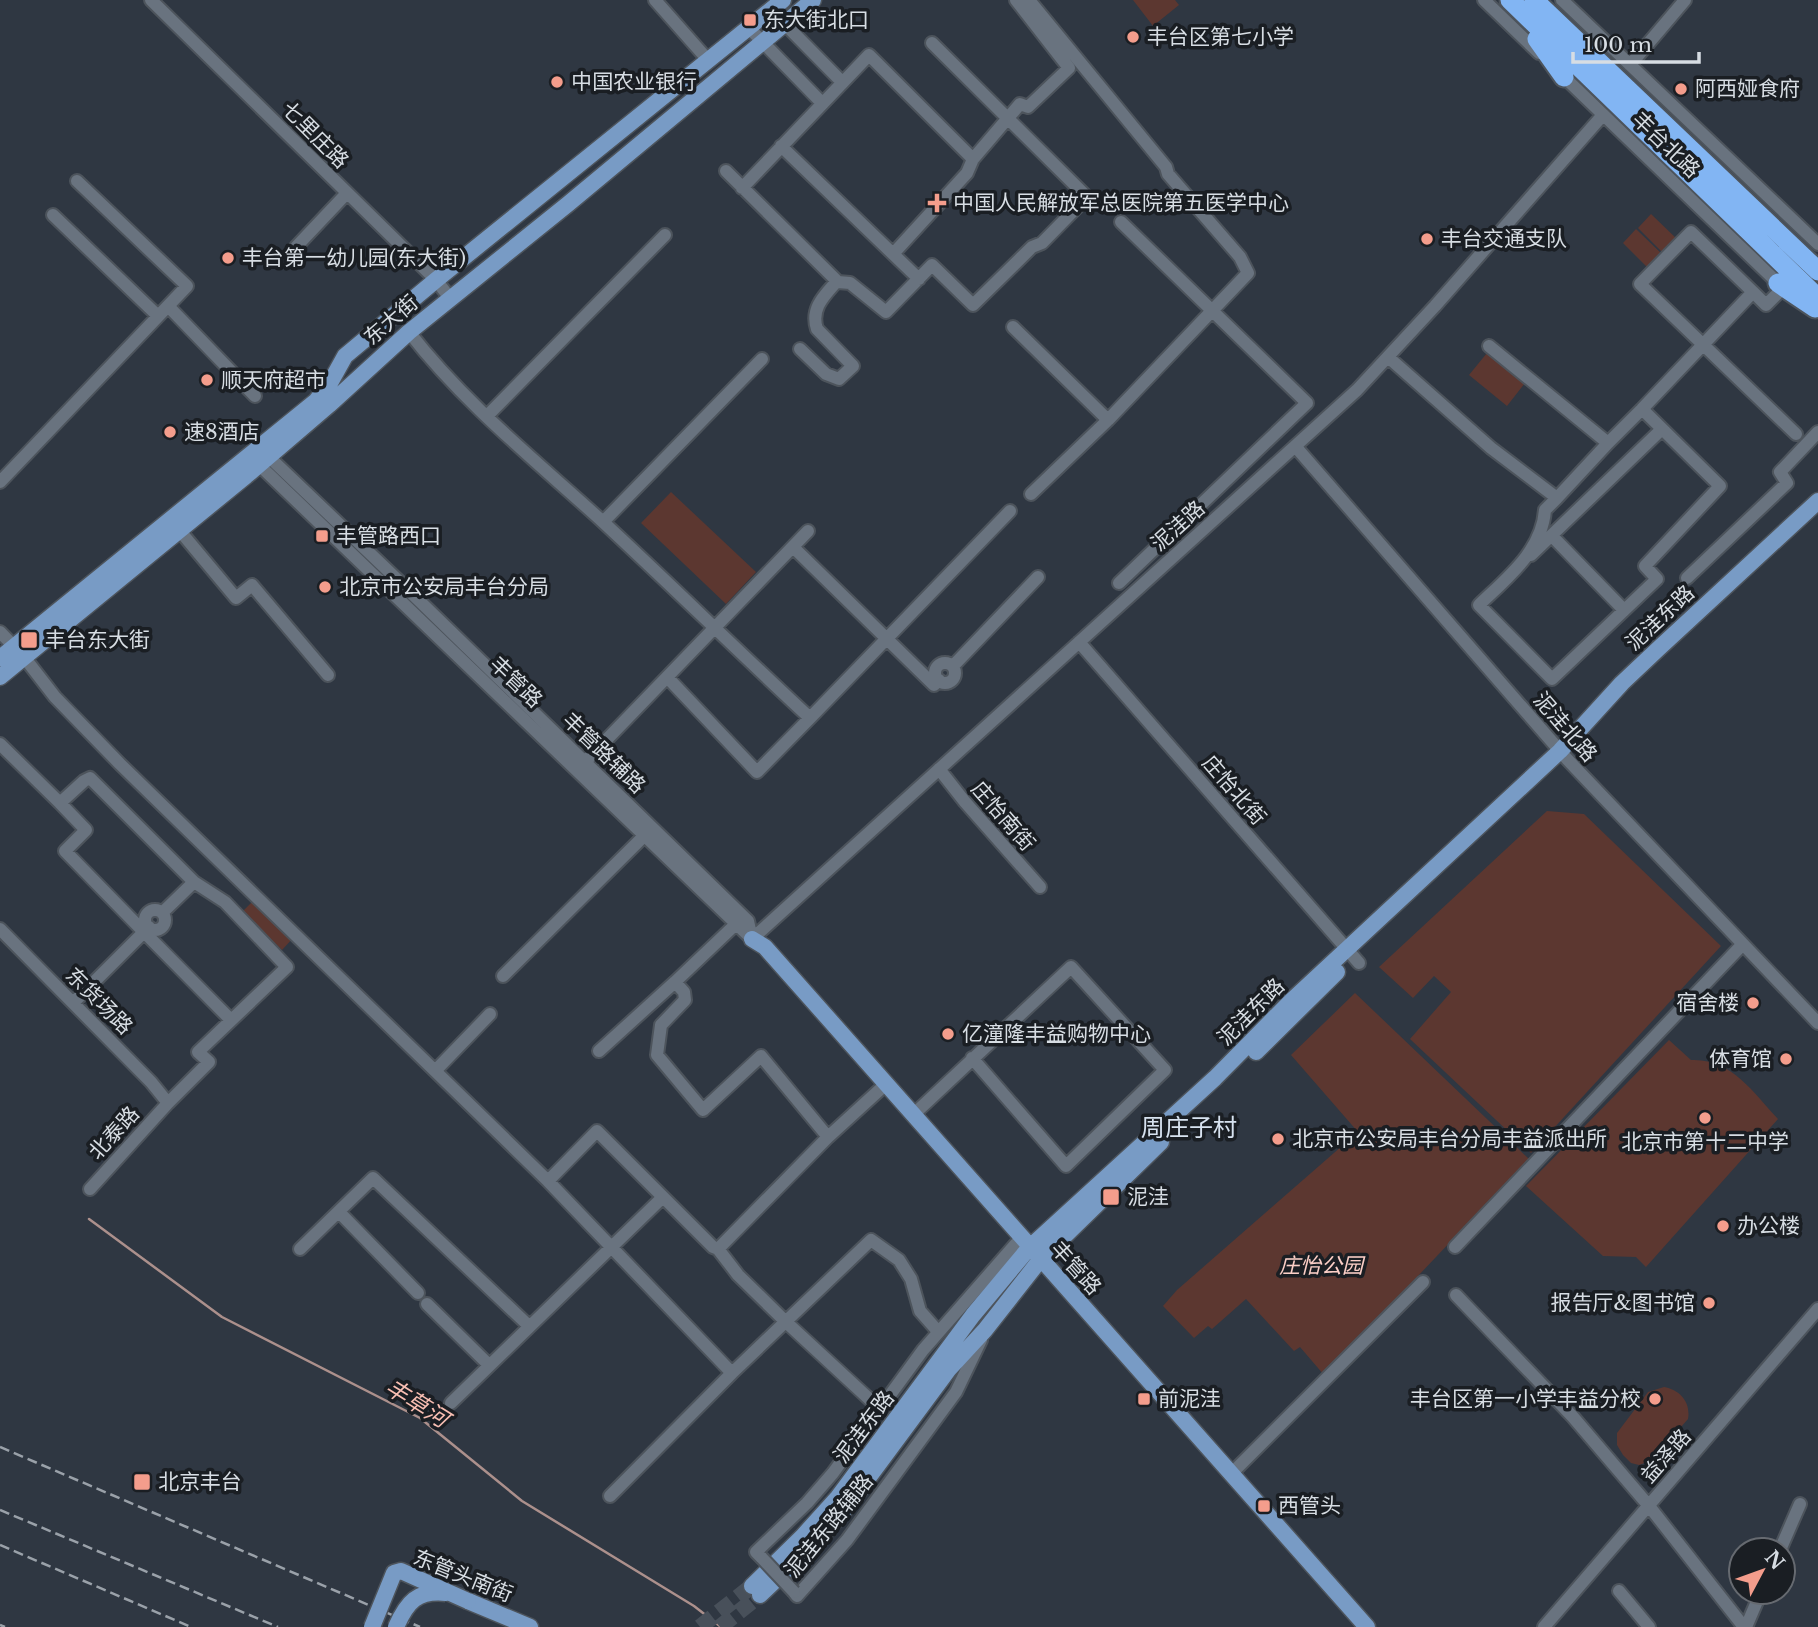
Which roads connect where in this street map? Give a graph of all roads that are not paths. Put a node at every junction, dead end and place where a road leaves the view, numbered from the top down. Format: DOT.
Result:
graph roads {
  1 [pos="151,0"];
  2 [pos="655,0"];
  3 [pos="813,0"];
  4 [pos="1016,0"];
  5 [pos="1029,0"];
  6 [pos="1484,0"];
  7 [pos="1534,0"];
  8 [pos="1547,0"];
  9 [pos="1562,0"];
  10 [pos="1685,0"];
  11 [pos="1511,1"];
  12 [pos="777,5"];
  13 [pos="783,24"];
  14 [pos="749,28"];
  15 [pos="1574,39"];
  16 [pos="762,42"];
  17 [pos="932,43"];
  18 [pos="708,60"];
  19 [pos="1630,65"];
  20 [pos="1564,77"];
  21 [pos="842,82"];
  22 [pos="822,103"];
  23 [pos="1602,116"];
  24 [pos="1007,119"];
  25 [pos="781,146"];
  26 [pos="972,159"];
  27 [pos="726,171"];
  28 [pos="77,181"];
  29 [pos="742,188"];
  30 [pos="347,193"];
  31 [pos="52,215"];
  32 [pos="1121,222"];
  33 [pos="1776,231"];
  34 [pos="665,235"];
  35 [pos="1818,244"];
  36 [pos="296,247"];
  37 [pos="893,254"];
  38 [pos="1818,258"];
  39 [pos="1818,271"];
  40 [pos="919,279"];
  41 [pos="436,281"];
  42 [pos="837,281"];
  43 [pos="1780,285"];
  44 [pos="1753,292"];
  45 [pos="450,298"];
  46 [pos="1818,298"];
  47 [pos="1818,309"];
  48 [pos="163,311"];
  49 [pos="1212,312"];
  50 [pos="1818,321"];
  51 [pos="1013,327"];
  52 [pos="409,332"];
  53 [pos="1702,345"];
  54 [pos="1489,346"];
  55 [pos="800,349"];
  56 [pos="1388,357"];
  57 [pos="762,359"];
  58 [pos="342,361"];
  59 [pos="362,374"];
  60 [pos="256,396"];
  61 [pos="1642,409"];
  62 [pos="487,416"];
  63 [pos="1108,420"];
  64 [pos="1662,429"];
  65 [pos="1818,432"];
  66 [pos="1796,434"];
  67 [pos="1608,443"];
  68 [pos="1295,446"];
  69 [pos="258,459"];
  70 [pos="0,482"];
  71 [pos="1031,495"];
  72 [pos="1557,498"];
  73 [pos="1818,501"];
  74 [pos="1010,510"];
  75 [pos="1818,515"];
  76 [pos="603,522"];
  77 [pos="180,531"];
  78 [pos="808,531"];
  79 [pos="1552,536"];
  80 [pos="793,547"];
  81 [pos="1524,562"];
  82 [pos="1038,577"];
  83 [pos="1687,578"];
  84 [pos="1119,583"];
  85 [pos="402,584"];
  86 [pos="1625,610"];
  87 [pos="413,612"];
  88 [pos="714,628"];
  89 [pos="0,632"];
  90 [pos="887,638"];
  91 [pos="1079,642"];
  92 [pos="19,652"];
  93 [pos="0,659"];
  94 [pos="328,675"];
  95 [pos="0,677"];
  96 [pos="667,677"];
  97 [pos="810,718"];
  98 [pos="0,744"];
  99 [pos="1564,755"];
  100 [pos="585,762"];
  101 [pos="939,769"];
  102 [pos="60,803"];
  103 [pos="647,837"];
  104 [pos="671,845"];
  105 [pos="194,882"];
  106 [pos="1040,887"];
  107 [pos="737,923"];
  108 [pos="0,929"];
  109 [pos="146,929"];
  110 [pos="752,939"];
  111 [pos="1742,945"];
  112 [pos="1353,956"];
  113 [pos="503,976"];
  114 [pos="676,982"];
  115 [pos="73,1003"];
  116 [pos="490,1014"];
  117 [pos="231,1020"];
  118 [pos="1818,1023"];
  119 [pos="598,1051"];
  120 [pos="972,1058"];
  121 [pos="435,1072"];
  122 [pos="884,1086"];
  123 [pos="168,1103"];
  124 [pos="913,1115"];
  125 [pos="828,1137"];
  126 [pos="548,1181"];
  127 [pos="90,1189"];
  128 [pos="663,1197"];
  129 [pos="339,1212"];
  130 [pos="611,1245"];
  131 [pos="1455,1247"];
  132 [pos="300,1249"];
  133 [pos="718,1249"];
  134 [pos="1028,1251"];
  135 [pos="1423,1282"];
  136 [pos="418,1293"];
  137 [pos="1456,1296"];
  138 [pos="427,1304"];
  139 [pos="1818,1309"];
  140 [pos="786,1322"];
  141 [pos="528,1326"];
  142 [pos="935,1328"];
  143 [pos="985,1330"];
  144 [pos="489,1365"];
  145 [pos="732,1373"];
  146 [pos="451,1403"];
  147 [pos="880,1409"];
  148 [pos="1231,1474"];
  149 [pos="610,1496"];
  150 [pos="1800,1504"];
  151 [pos="1649,1506"];
  152 [pos="1786,1536"];
  153 [pos="1619,1591"];
  154 [pos="468,1601"];
  155 [pos="1755,1606"];
  156 [pos="372,1627"];
  157 [pos="396,1627"];
  158 [pos="530,1627"];
  159 [pos="1358,1627"];
  160 [pos="1367,1627"];
  161 [pos="1544,1627"];
  162 [pos="1648,1627"];
  163 [pos="1745,1627"];
  1 -- 30 [label="street, 七里庄路"];
  2 -- 18 [label="street"];
  3 -- 13 [label="main road, 东大街"];
  4 -- 24 [label="street"];
  5 -- 49 [label="street"];
  6 -- 20 [label="street, 丰台北路"];
  7 -- 15 [label="highway, 丰台北路"];
  8 -- 15 [label="highway"];
  9 -- 19 [label="street, 丰台北路"];
  10 -- 19 [label="street"];
  11 -- 20 [label="highway"];
  11 -- 46 [label="highway, 丰台北路"];
  12 -- 13 [label="street"];
  12 -- 14 [label="main road, 东大街"];
  13 -- 16 [label="main road, 东大街"];
  13 -- 21 [label="street"];
  14 -- 16 [label="street"];
  14 -- 18 [label="main road, 东大街"];
  15 -- 33 [label="highway, 丰台北路"];
  16 -- 22 [label="street"];
  16 -- 45 [label="main road, 东大街"];
  17 -- 24 [label="street"];
  18 -- 41 [label="main road, 东大街"];
  19 -- 35 [label="street, 丰台北路"];
  20 -- 23 [label="street, 丰台北路"];
  21 -- 22 [label="street"];
  21 -- 26 [label="street"];
  22 -- 25 [label="street"];
  23 -- 43 [label="street, 丰台北路"];
  23 -- 56 [label="street, 泥洼路"];
  24 -- 26 [label="street"];
  24 -- 40 [label="street"];
  25 -- 29 [label="street"];
  25 -- 37 [label="street"];
  26 -- 37 [label="street"];
  27 -- 29 [label="street"];
  28 -- 48 [label="street"];
  29 -- 42 [label="street"];
  30 -- 36 [label="street"];
  30 -- 41 [label="street, 七里庄路"];
  31 -- 48 [label="street"];
  32 -- 49 [label="street"];
  33 -- 38 [label="highway"];
  33 -- 39 [label="highway, 丰台北路"];
  34 -- 62 [label="street"];
  37 -- 40 [label="street"];
  40 -- 42 [label="street"];
  41 -- 45 [label="street, 七里庄路"];
  41 -- 58 [label="main road, 东大街"];
  42 -- 55 [label="street"];
  43 -- 44 [label="street"];
  43 -- 47 [label="highway"];
  43 -- 50 [label="street, 丰台北路"];
  44 -- 53 [label="street"];
  44 -- 53 [label="street"];
  45 -- 52 [label="main road, 东大街"];
  48 -- 60 [label="street"];
  48 -- 70 [label="street"];
  49 -- 63 [label="street"];
  49 -- 84 [label="street"];
  51 -- 63 [label="street"];
  52 -- 59 [label="main road, 东大街"];
  52 -- 62 [label="street"];
  53 -- 61 [label="street"];
  53 -- 66 [label="street"];
  54 -- 67 [label="street"];
  56 -- 68 [label="street, 泥洼路"];
  56 -- 72 [label="street"];
  57 -- 76 [label="street"];
  58 -- 59 [label="main road"];
  58 -- 69 [label="main road, 东大街"];
  59 -- 69 [label="main road, 东大街"];
  61 -- 64 [label="street"];
  61 -- 67 [label="street"];
  62 -- 76 [label="street"];
  63 -- 71 [label="street"];
  64 -- 79 [label="street"];
  64 -- 86 [label="street"];
  65 -- 83 [label="street"];
  67 -- 72 [label="street"];
  68 -- 91 [label="street, 泥洼路"];
  68 -- 99 [label="street, 泥洼北路"];
  69 -- 77 [label="main road, 东大街"];
  69 -- 85 [label="street, 丰管路辅路"];
  69 -- 87 [label="street, 丰管路"];
  69 -- 92 [label="main road, 东大街"];
  72 -- 81 [label="street"];
  73 -- 99 [label="main road, 泥洼东路"];
  74 -- 90 [label="street"];
  75 -- 99 [label="main road, 泥洼东路"];
  76 -- 88 [label="street"];
  77 -- 92 [label="main road, 东大街"];
  77 -- 94 [label="street"];
  78 -- 80 [label="street"];
  79 -- 81 [label="street"];
  79 -- 86 [label="street"];
  80 -- 88 [label="street"];
  80 -- 90 [label="street"];
  81 -- 86 [label="street"];
  82 -- 90 [label="street"];
  85 -- 87 [label="street"];
  85 -- 100 [label="street, 丰管路辅路"];
  87 -- 103 [label="street, 丰管路"];
  88 -- 96 [label="street"];
  88 -- 97 [label="street"];
  89 -- 92 [label="street"];
  90 -- 97 [label="street"];
  91 -- 101 [label="street, 泥洼路"];
  91 -- 112 [label="street, 庄怡北街"];
  92 -- 93 [label="main road, 东大街"];
  92 -- 95 [label="main road, 东大街"];
  92 -- 121 [label="street"];
  96 -- 97 [label="street"];
  96 -- 100 [label="street"];
  98 -- 102 [label="street"];
  99 -- 111 [label="street, 泥洼北路"];
  99 -- 112 [label="main road, 泥洼东路"];
  100 -- 104 [label="street, 丰管路辅路"];
  101 -- 106 [label="street, 庄怡南街"];
  101 -- 110 [label="street, 泥洼路"];
  102 -- 105 [label="street"];
  102 -- 109 [label="street"];
  103 -- 104 [label="street"];
  103 -- 107 [label="street, 丰管路"];
  103 -- 113 [label="street"];
  104 -- 110 [label="street, 丰管路辅路"];
  105 -- 109 [label="street"];
  105 -- 117 [label="street"];
  107 -- 110 [label="street, 丰管路"];
  107 -- 114 [label="street"];
  108 -- 115 [label="street, 东货场路"];
  109 -- 115 [label="street"];
  109 -- 117 [label="street"];
  110 -- 122 [label="main road, 丰管路"];
  111 -- 118 [label="street, 泥洼北路"];
  111 -- 131 [label="street"];
  112 -- 134 [label="main road, 泥洼东路"];
  114 -- 119 [label="street"];
  114 -- 125 [label="street"];
  115 -- 123 [label="street, 东货场路"];
  116 -- 121 [label="street"];
  117 -- 123 [label="street, 北泰路"];
  120 -- 120 [label="street"];
  120 -- 124 [label="street"];
  121 -- 126 [label="street"];
  122 -- 124 [label="main road, 丰管路"];
  122 -- 125 [label="street"];
  122 -- 134 [label="main road, 丰管路"];
  123 -- 127 [label="street, 北泰路"];
  124 -- 134 [label="main road, 丰管路"];
  125 -- 133 [label="street"];
  126 -- 128 [label="street"];
  126 -- 130 [label="street"];
  128 -- 130 [label="street"];
  128 -- 133 [label="street"];
  129 -- 132 [label="street"];
  129 -- 136 [label="street"];
  129 -- 141 [label="street"];
  130 -- 141 [label="street"];
  130 -- 145 [label="street"];
  133 -- 140 [label="street"];
  134 -- 143 [label="main road, 泥洼东路"];
  134 -- 143 [label="main road, 泥洼东路"];
  134 -- 147 [label="street, 泥洼东路辅路"];
  134 -- 148 [label="main road, 丰管路"];
  134 -- 159 [label="main road, 丰管路"];
  135 -- 148 [label="street"];
  137 -- 151 [label="street"];
  138 -- 144 [label="street"];
  139 -- 151 [label="street, 益泽路"];
  140 -- 142 [label="street"];
  140 -- 145 [label="street"];
  140 -- 147 [label="street"];
  141 -- 144 [label="street"];
  143 -- 147 [label="street, 泥洼东路辅路, bridge"];
  144 -- 146 [label="street"];
  145 -- 149 [label="street"];
  148 -- 160 [label="main road, 丰管路"];
  150 -- 152 [label="street"];
  151 -- 161 [label="street, 益泽路"];
  151 -- 163 [label="street"];
  153 -- 162 [label="street"];
  154 -- 156 [label="main road, 东管头南街, bridge"];
  154 -- 157 [label="main road, bridge"];
  154 -- 158 [label="main road, 东管头南街"];
  155 -- 163 [label="street"];
}
